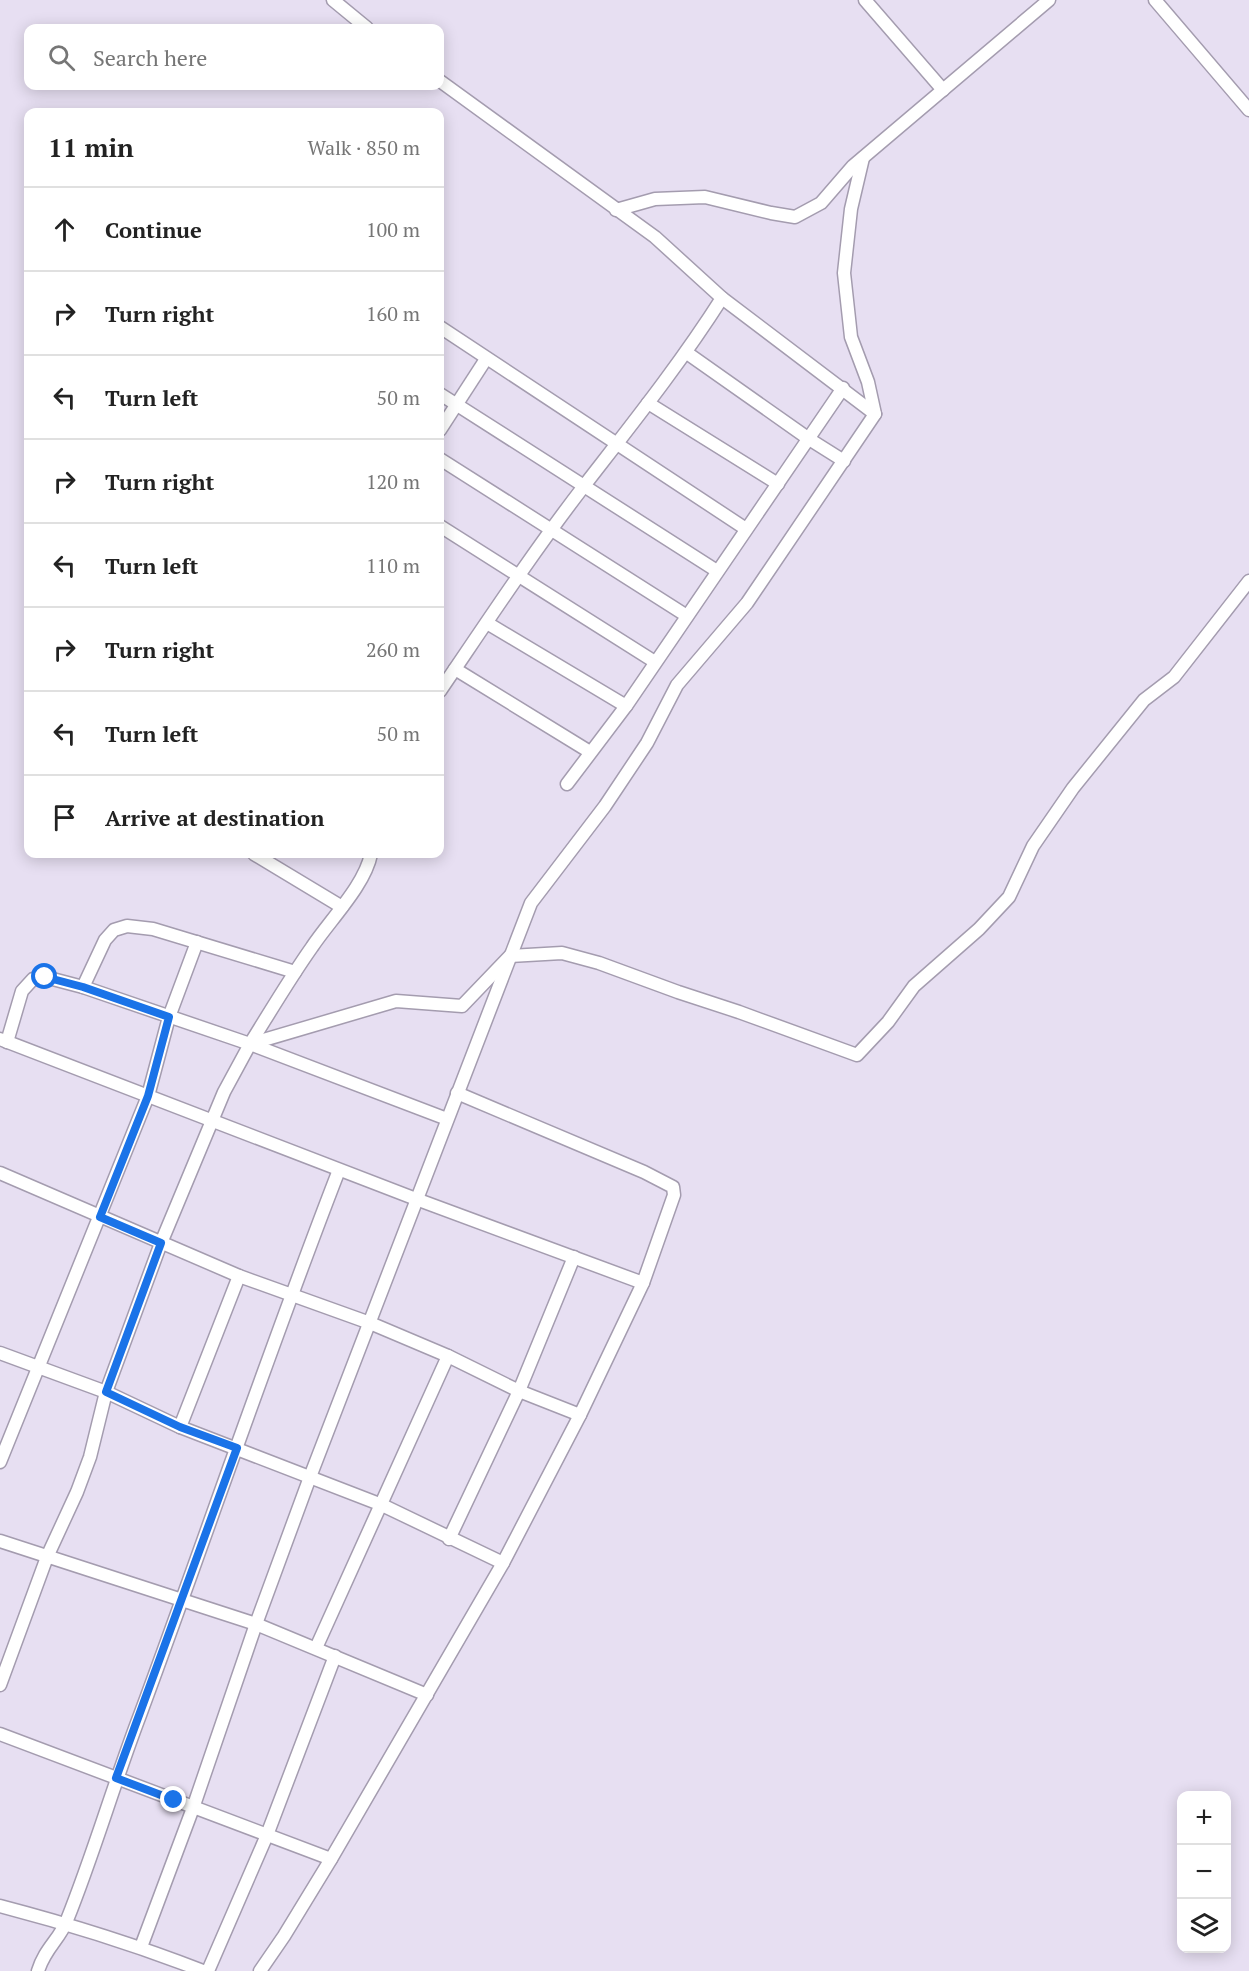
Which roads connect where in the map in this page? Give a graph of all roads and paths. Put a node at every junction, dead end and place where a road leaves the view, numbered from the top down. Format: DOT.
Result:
graph roads {
  1 [pos="333,0"];
  2 [pos="865,0"];
  3 [pos="1049,0"];
  4 [pos="1155,0"];
  5 [pos="363,24"];
  6 [pos="444,84"];
  7 [pos="943,90"];
  8 [pos="1249,110"];
  9 [pos="863,158"];
  10 [pos="616,210"];
  11 [pos="722,298"];
  12 [pos="444,330"];
  13 [pos="687,353"];
  14 [pos="486,359"];
  15 [pos="843,388"];
  16 [pos="444,396"];
  17 [pos="648,403"];
  18 [pos="458,405"];
  19 [pos="875,414"];
  20 [pos="444,424"];
  21 [pos="808,439"];
  22 [pos="618,444"];
  23 [pos="844,461"];
  24 [pos="444,462"];
  25 [pos="778,484"];
  26 [pos="584,486"];
  27 [pos="444,529"];
  28 [pos="746,529"];
  29 [pos="552,531"];
  30 [pos="717,571"];
  31 [pos="519,576"];
  32 [pos="1249,581"];
  33 [pos="687,615"];
  34 [pos="487,622"];
  35 [pos="655,662"];
  36 [pos="455,669"];
  37 [pos="444,685"];
  38 [pos="626,706"];
  39 [pos="590,752"];
  40 [pos="567,784"];
  41 [pos="261,858"];
  42 [pos="370,858"];
  43 [pos="342,907"];
  44 [pos="197,942"];
  45 [pos="510,956"];
  46 [pos="295,972"];
  47 [pos="83,987"];
  48 [pos="169,1017"];
  49 [pos="3,1040"];
  50 [pos="250,1044"];
  51 [pos="457,1093"];
  52 [pos="148,1096"];
  53 [pos="447,1119"];
  54 [pos="211,1121"];
  55 [pos="339,1170"];
  56 [pos="0,1173"];
  57 [pos="416,1199"];
  58 [pos="100,1217"];
  59 [pos="161,1243"];
  60 [pos="574,1257"];
  61 [pos="239,1276"];
  62 [pos="643,1283"];
  63 [pos="291,1293"];
  64 [pos="370,1323"];
  65 [pos="0,1353"];
  66 [pos="448,1356"];
  67 [pos="40,1368"];
  68 [pos="519,1391"];
  69 [pos="106,1392"];
  70 [pos="580,1415"];
  71 [pos="180,1427"];
  72 [pos="237,1448"];
  73 [pos="0,1462"];
  74 [pos="310,1477"];
  75 [pos="382,1505"];
  76 [pos="449,1539"];
  77 [pos="0,1541"];
  78 [pos="47,1557"];
  79 [pos="503,1563"];
  80 [pos="183,1600"];
  81 [pos="256,1624"];
  82 [pos="316,1648"];
  83 [pos="334,1656"];
  84 [pos="0,1685"];
  85 [pos="427,1695"];
  86 [pos="0,1734"];
  87 [pos="116,1778"];
  88 [pos="193,1808"];
  89 [pos="267,1835"];
  90 [pos="331,1859"];
  91 [pos="0,1906"];
  92 [pos="66,1923"];
  93 [pos="141,1947"];
  94 [pos="38,1971"];
  95 [pos="203,1971"];
  96 [pos="208,1971"];
  97 [pos="260,1971"];
  1 -- 5 [label="street"];
  2 -- 7 [label="street"];
  3 -- 7 [label="street"];
  4 -- 8 [label="street"];
  6 -- 10 [label="street"];
  7 -- 9 [label="street"];
  9 -- 10 [label="street"];
  9 -- 19 [label="street"];
  10 -- 11 [label="street"];
  11 -- 13 [label="street"];
  11 -- 15 [label="street"];
  12 -- 14 [label="street"];
  13 -- 17 [label="street"];
  13 -- 21 [label="street"];
  14 -- 18 [label="street"];
  14 -- 22 [label="street"];
  15 -- 19 [label="street"];
  15 -- 21 [label="street"];
  16 -- 18 [label="street"];
  17 -- 22 [label="street"];
  17 -- 25 [label="street"];
  18 -- 20 [label="street"];
  18 -- 26 [label="street"];
  19 -- 23 [label="street"];
  21 -- 23 [label="street"];
  21 -- 25 [label="street"];
  22 -- 26 [label="street"];
  22 -- 28 [label="street"];
  23 -- 45 [label="street"];
  24 -- 29 [label="street"];
  25 -- 28 [label="street"];
  26 -- 29 [label="street"];
  26 -- 30 [label="street"];
  27 -- 31 [label="street"];
  28 -- 30 [label="street"];
  29 -- 31 [label="street"];
  29 -- 33 [label="street"];
  30 -- 33 [label="street"];
  31 -- 34 [label="street"];
  31 -- 35 [label="street"];
  32 -- 45 [label="street"];
  33 -- 35 [label="street"];
  34 -- 36 [label="street"];
  34 -- 38 [label="street"];
  35 -- 38 [label="street"];
  36 -- 37 [label="street"];
  36 -- 39 [label="street"];
  38 -- 39 [label="street"];
  39 -- 40 [label="street"];
  41 -- 43 [label="street"];
  42 -- 43 [label="street"];
  43 -- 46 [label="street"];
  44 -- 46 [label="street"];
  44 -- 47 [label="street"];
  44 -- 48 [label="street"];
  45 -- 50 [label="street"];
  45 -- 51 [label="street"];
  46 -- 50 [label="street"];
  47 -- 48 [label="street"];
  47 -- 49 [label="street"];
  48 -- 50 [label="street"];
  48 -- 52 [label="street"];
  49 -- 52 [label="street"];
  50 -- 53 [label="street"];
  50 -- 54 [label="street"];
  51 -- 53 [label="street"];
  51 -- 62 [label="street"];
  52 -- 54 [label="street"];
  52 -- 58 [label="street"];
  53 -- 57 [label="street"];
  54 -- 55 [label="street"];
  54 -- 59 [label="street"];
  55 -- 57 [label="street"];
  55 -- 63 [label="street"];
  56 -- 58 [label="street"];
  57 -- 60 [label="street"];
  57 -- 64 [label="street"];
  58 -- 59 [label="street"];
  58 -- 67 [label="street"];
  59 -- 61 [label="street"];
  59 -- 69 [label="street"];
  60 -- 62 [label="street"];
  60 -- 68 [label="street"];
  61 -- 63 [label="street"];
  61 -- 71 [label="street"];
  62 -- 70 [label="street"];
  63 -- 64 [label="street"];
  63 -- 72 [label="street"];
  64 -- 66 [label="street"];
  64 -- 74 [label="street"];
  65 -- 67 [label="street"];
  66 -- 68 [label="street"];
  66 -- 75 [label="street"];
  67 -- 69 [label="street"];
  67 -- 73 [label="street"];
  68 -- 70 [label="street"];
  68 -- 76 [label="street"];
  69 -- 71 [label="street"];
  69 -- 78 [label="street"];
  70 -- 79 [label="street"];
  71 -- 72 [label="street"];
  72 -- 74 [label="street"];
  72 -- 80 [label="street"];
  74 -- 75 [label="street"];
  74 -- 81 [label="street"];
  75 -- 76 [label="street"];
  75 -- 82 [label="street"];
  76 -- 79 [label="street"];
  77 -- 78 [label="street"];
  78 -- 80 [label="street"];
  78 -- 84 [label="street"];
  79 -- 85 [label="street"];
  80 -- 81 [label="street"];
  80 -- 87 [label="street"];
  81 -- 82 [label="street"];
  81 -- 88 [label="street"];
  82 -- 83 [label="street"];
  83 -- 85 [label="street"];
  83 -- 89 [label="street"];
  85 -- 90 [label="street"];
  86 -- 87 [label="street"];
  87 -- 88 [label="street"];
  87 -- 92 [label="street"];
  88 -- 89 [label="street"];
  88 -- 93 [label="street"];
  89 -- 90 [label="street"];
  89 -- 96 [label="street"];
  90 -- 97 [label="street"];
  91 -- 92 [label="street"];
  92 -- 93 [label="street"];
  92 -- 94 [label="street"];
  93 -- 95 [label="street"];
}
